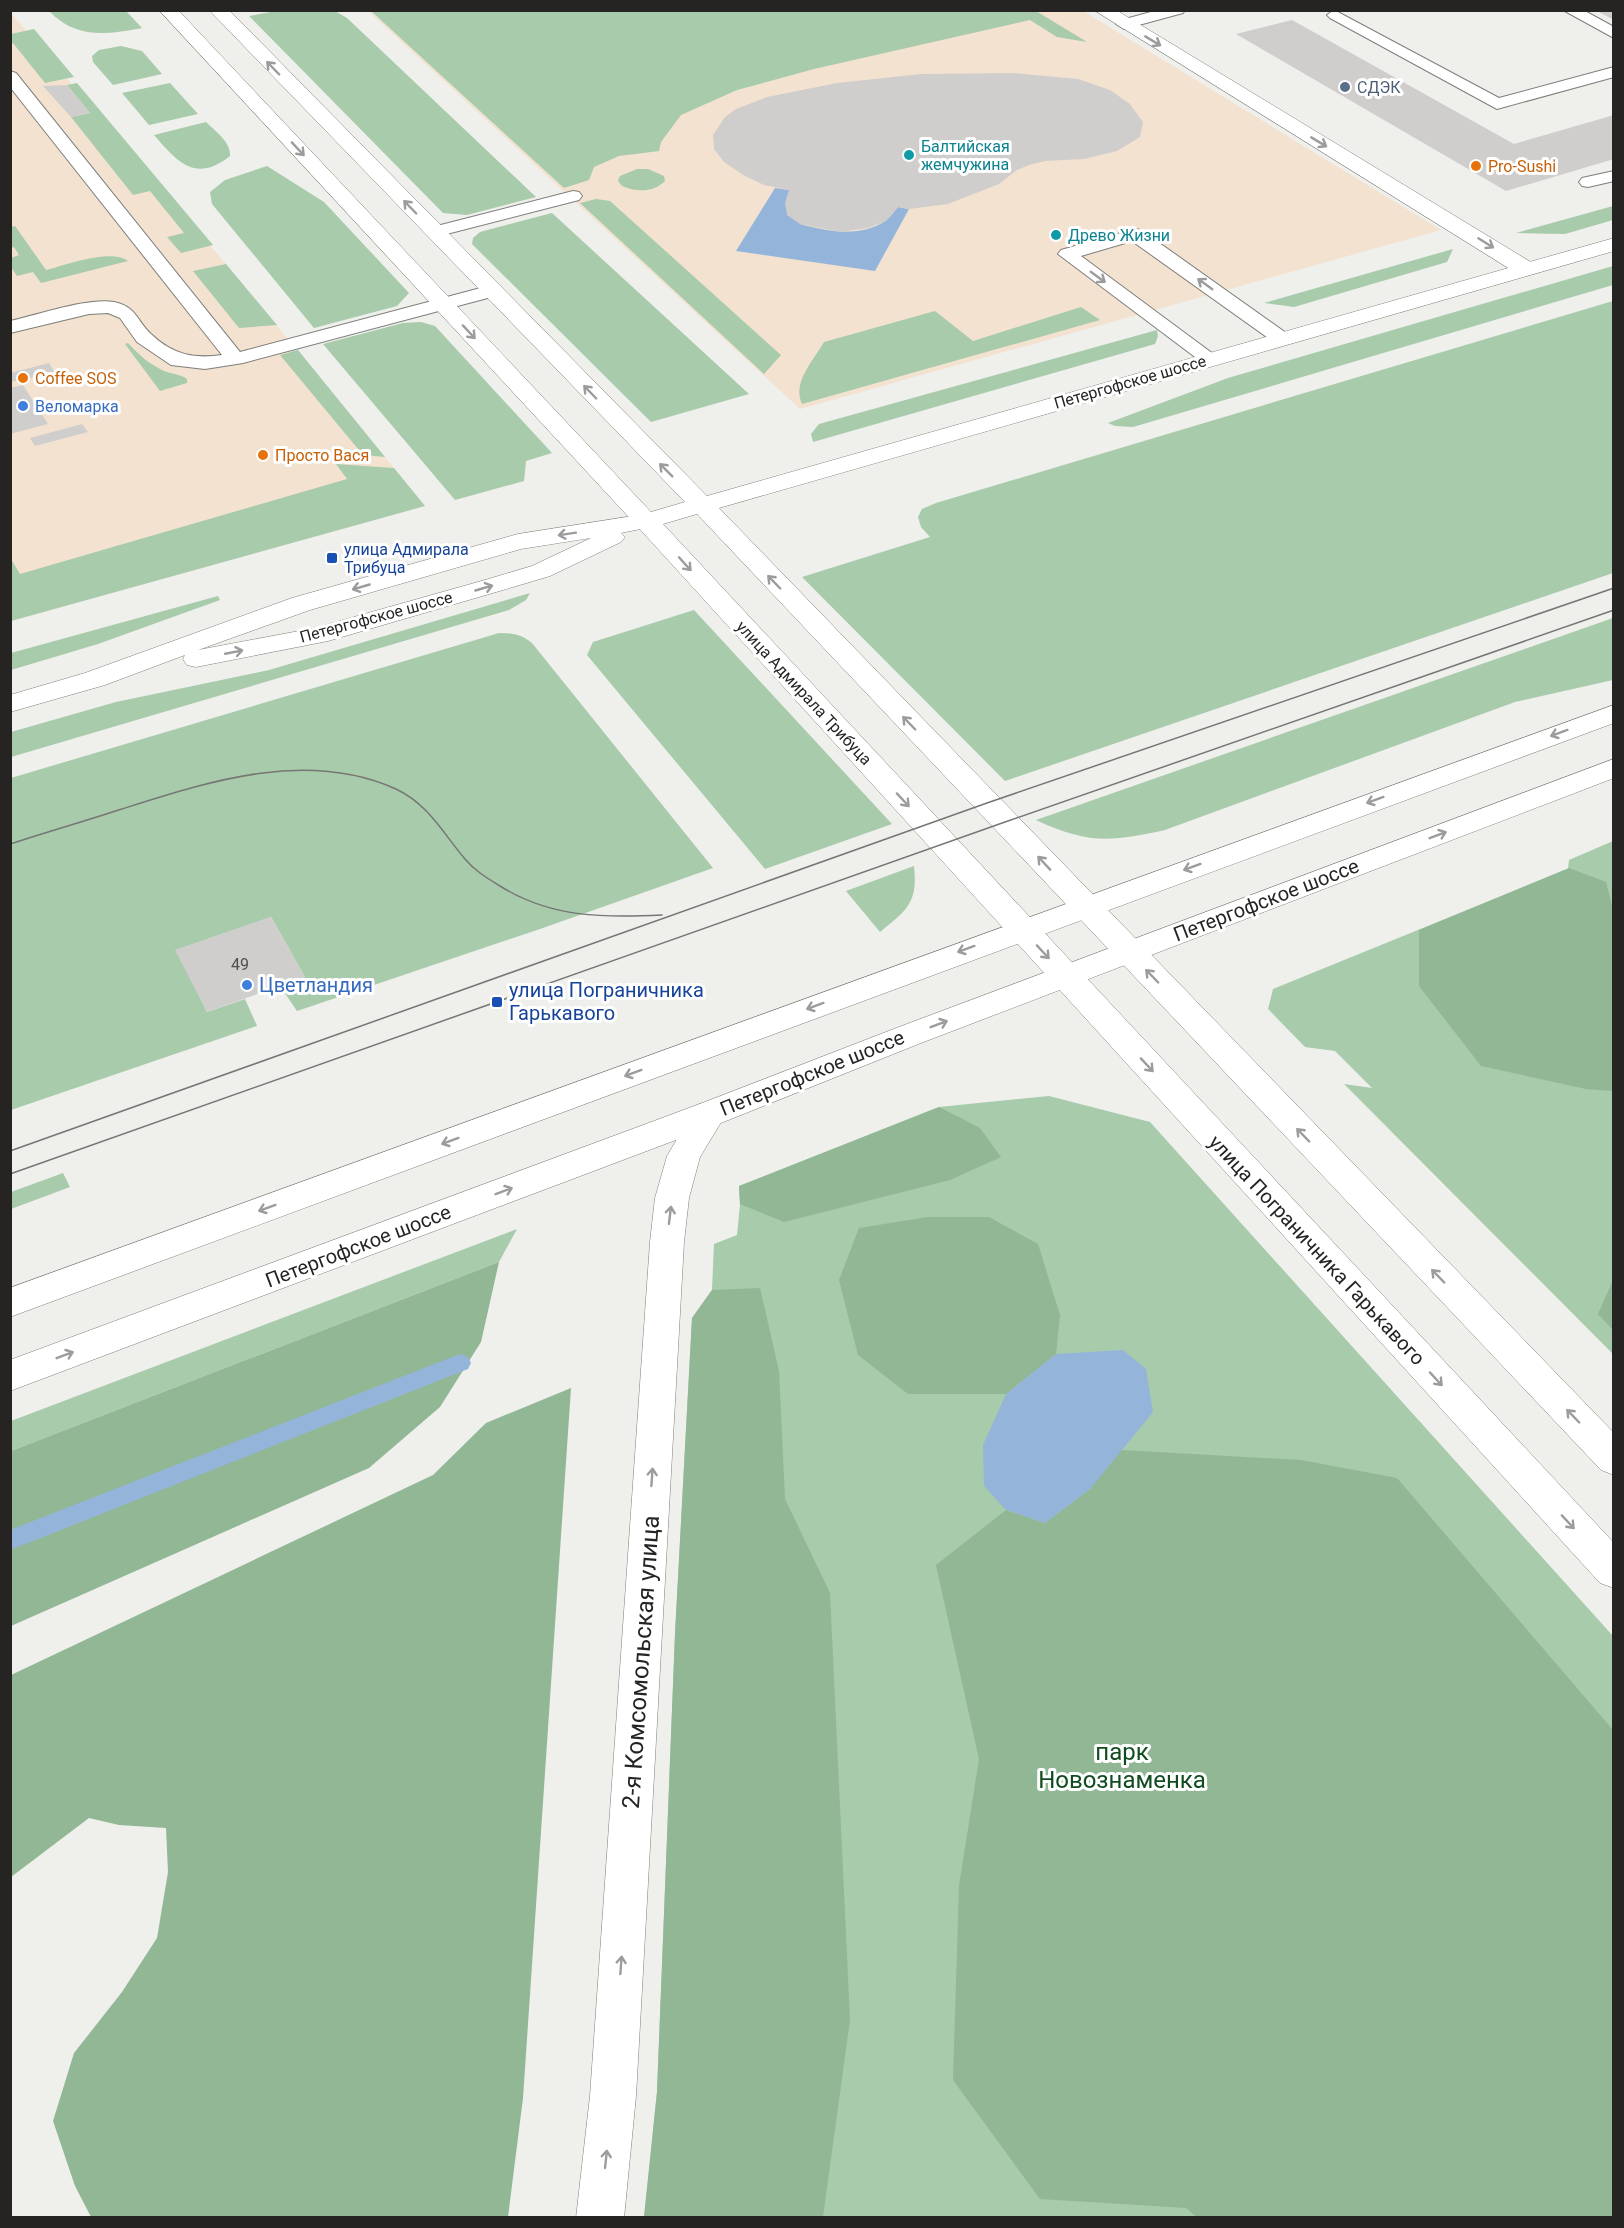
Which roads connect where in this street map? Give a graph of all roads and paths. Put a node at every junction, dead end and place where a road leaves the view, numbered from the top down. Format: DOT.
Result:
graph roads {
  1 [pos="168,10"];
  2 [pos="218,10"];
  3 [pos="1103,10"];
  4 [pos="1178,10"];
  5 [pos="1570,10"];
  6 [pos="1335,15"];
  7 [pos="1124,24"];
  8 [pos="1614,33"];
  9 [pos="1614,72"];
  10 [pos="10,76"];
  11 [pos="1614,176"];
  12 [pos="1588,183"];
  13 [pos="573,196"];
  14 [pos="435,232"];
  15 [pos="1614,244"];
  16 [pos="1526,269"];
  17 [pos="492,291"];
  18 [pos="443,304"];
  19 [pos="10,327"];
  20 [pos="1282,339"];
  21 [pos="236,358"];
  22 [pos="1210,359"];
  23 [pos="702,505"];
  24 [pos="646,521"];
  25 [pos="95,680"];
  26 [pos="10,704"];
  27 [pos="1614,713"];
  28 [pos="1614,768"];
  29 [pos="1084,906"];
  30 [pos="1021,929"];
  31 [pos="1128,952"];
  32 [pos="1065,976"];
  33 [pos="709,1114"];
  34 [pos="10,1303"];
  35 [pos="10,1376"];
  36 [pos="1614,1459"];
  37 [pos="1614,1571"];
  38 [pos="600,2217"];
  1 -- 18 [label="street, улица Адмирала Трибуца, one-way"];
  14 -- 2 [label="street, one-way"];
  3 -- 7 [label="street"];
  4 -- 7 [label="lane"];
  5 -- 8 [label="lane"];
  6 -- 9 [label="lane"];
  7 -- 16 [label="street, one-way"];
  10 -- 21 [label="lane"];
  11 -- 12 [label="lane"];
  13 -- 14 [label="lane"];
  14 -- 17 [label="street"];
  15 -- 16 [label="street, Петергофское шоссе"];
  16 -- 20 [label="street, Петергофское шоссе"];
  17 -- 18 [label="lane"];
  23 -- 17 [label="street, one-way"];
  18 -- 21 [label="lane"];
  18 -- 24 [label="street, улица Адмирала Трибуца, one-way"];
  19 -- 21 [label="lane"];
  20 -- 22 [label="street, Петергофское шоссе"];
  20 -- 22 [label="lane, one-way"];
  22 -- 23 [label="street, Петергофское шоссе"];
  23 -- 24 [label="street, Петергофское шоссе"];
  29 -- 23 [label="street, one-way"];
  24 -- 25 [label="street, Петергофское шоссе, one-way"];
  25 -- 24 [label="street, Петергофское шоссе, one-way"];
  24 -- 30 [label="street, улица Адмирала Трибуца, one-way"];
  25 -- 26 [label="street, Петергофское шоссе"];
  27 -- 29 [label="street, one-way"];
  31 -- 28 [label="street, Петергофское шоссе, one-way"];
  29 -- 30 [label="street"];
  29 -- 31 [label="street"];
  30 -- 32 [label="street, улица Пограничника Гарькавого, one-way"];
  30 -- 34 [label="street, one-way"];
  31 -- 32 [label="street, Петергофское шоссе"];
  36 -- 31 [label="street, one-way"];
  33 -- 32 [label="street, Петергофское шоссе, one-way"];
  32 -- 37 [label="street, улица Пограничника Гарькавого, one-way"];
  35 -- 33 [label="street, Петергофское шоссе, one-way"];
  38 -- 33 [label="street, 2-я Комсомольская улица, one-way"];
}
